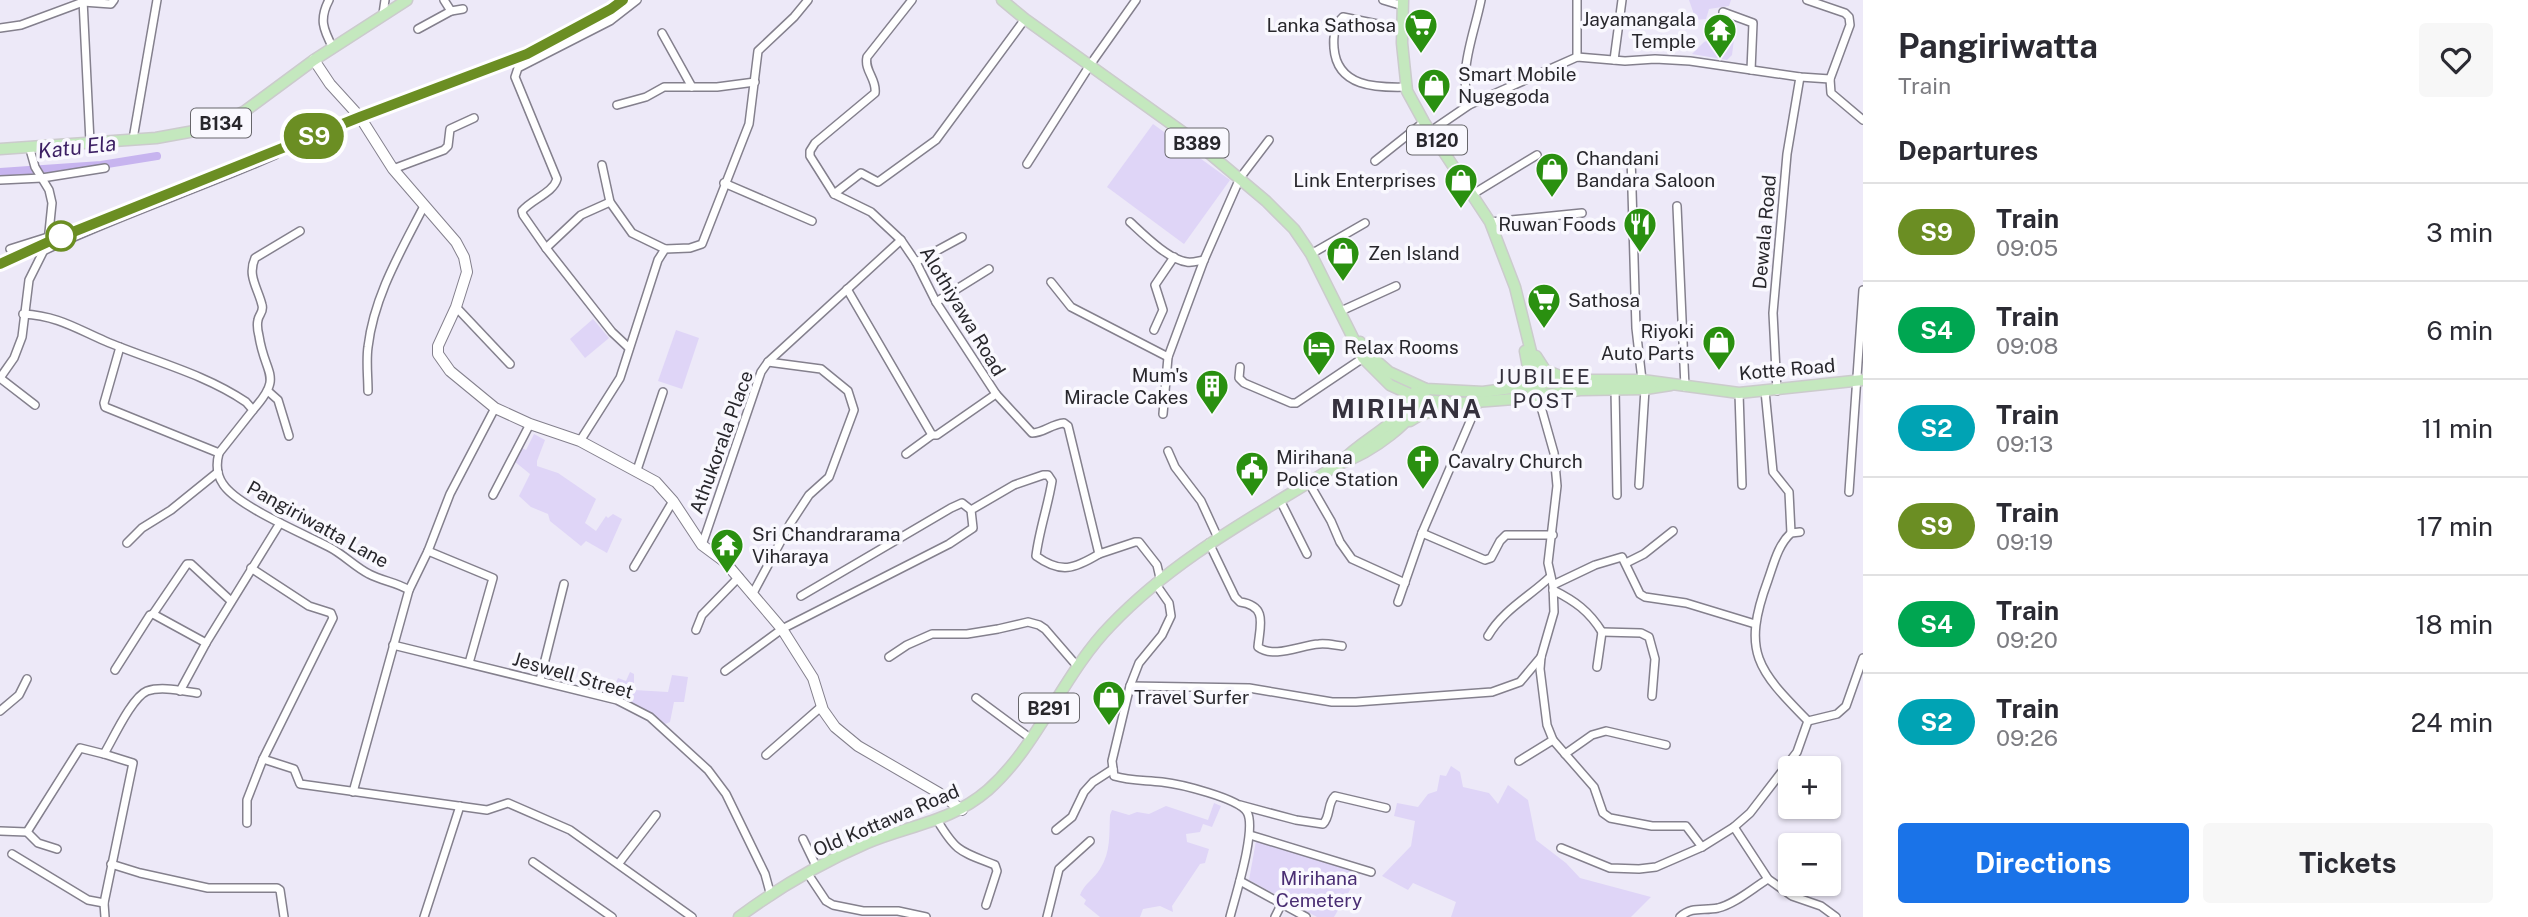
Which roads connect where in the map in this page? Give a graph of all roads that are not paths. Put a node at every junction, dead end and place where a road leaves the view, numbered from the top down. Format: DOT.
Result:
graph roads {
  1 [pos="114,0"];
  2 [pos="157,0"];
  3 [pos="329,0"];
  4 [pos="385,0"];
  5 [pos="407,0"];
  6 [pos="444,0"];
  7 [pos="637,0"];
  8 [pos="808,0"];
  9 [pos="912,0"];
  10 [pos="1002,0"];
  11 [pos="1136,0"];
  12 [pos="1382,0"];
  13 [pos="1481,0"];
  14 [pos="1577,0"];
  15 [pos="1622,0"];
  16 [pos="1807,0"];
  17 [pos="83,1"];
  18 [pos="1403,3"];
  19 [pos="463,9"];
  20 [pos="451,10"];
  21 [pos="1723,12"];
  22 [pos="383,14"];
  23 [pos="1025,19"];
  24 [pos="0,28"];
  25 [pos="418,29"];
  26 [pos="1402,29"];
  27 [pos="662,33"];
  28 [pos="333,48"];
  29 [pos="1577,58"];
  30 [pos="314,60"];
  31 [pos="1614,60"];
  32 [pos="1090,65"];
  33 [pos="1751,70"];
  34 [pos="1800,77"];
  35 [pos="1830,79"];
  36 [pos="755,82"];
  37 [pos="692,87"];
  38 [pos="1407,87"];
  39 [pos="617,105"];
  40 [pos="1469,105"];
  41 [pos="474,118"];
  42 [pos="1863,120"];
  43 [pos="1428,127"];
  44 [pos="133,139"];
  45 [pos="1269,140"];
  46 [pos="90,142"];
  47 [pos="29,146"];
  48 [pos="0,149"];
  49 [pos="275,155"];
  50 [pos="1537,155"];
  51 [pos="1631,156"];
  52 [pos="1375,161"];
  53 [pos="602,164"];
  54 [pos="1027,164"];
  55 [pos="105,168"];
  56 [pos="393,169"];
  57 [pos="41,177"];
  58 [pos="1240,178"];
  59 [pos="0,180"];
  60 [pos="724,183"];
  61 [pos="834,194"];
  62 [pos="1473,194"];
  63 [pos="610,202"];
  64 [pos="424,206"];
  65 [pos="1677,206"];
  66 [pos="1582,212"];
  67 [pos="812,221"];
  68 [pos="1130,222"];
  69 [pos="1490,222"];
  70 [pos="1365,223"];
  71 [pos="300,231"];
  72 [pos="48,237"];
  73 [pos="962,237"];
  74 [pos="901,240"];
  75 [pos="545,248"];
  76 [pos="10,249"];
  77 [pos="665,249"];
  78 [pos="43,251"];
  79 [pos="1311,254"];
  80 [pos="1174,257"];
  81 [pos="1204,260"];
  82 [pos="916,262"];
  83 [pos="989,269"];
  84 [pos="1507,270"];
  85 [pos="1051,282"];
  86 [pos="1396,286"];
  87 [pos="847,289"];
  88 [pos="1863,290"];
  89 [pos="936,302"];
  90 [pos="456,307"];
  91 [pos="1341,312"];
  92 [pos="23,314"];
  93 [pos="1348,326"];
  94 [pos="1154,330"];
  95 [pos="120,347"];
  96 [pos="629,348"];
  97 [pos="1531,348"];
  98 [pos="1168,357"];
  99 [pos="1363,358"];
  100 [pos="768,362"];
  101 [pos="510,364"];
  102 [pos="1240,367"];
  103 [pos="0,378"];
  104 [pos="1569,380"];
  105 [pos="1859,380"];
  106 [pos="1643,384"];
  107 [pos="1685,387"];
  108 [pos="1615,389"];
  109 [pos="368,391"];
  110 [pos="1536,391"];
  111 [pos="1765,391"];
  112 [pos="1777,391"];
  113 [pos="269,392"];
  114 [pos="663,392"];
  115 [pos="1420,393"];
  116 [pos="1739,393"];
  117 [pos="996,394"];
  118 [pos="1459,402"];
  119 [pos="1478,403"];
  120 [pos="35,405"];
  121 [pos="1541,407"];
  122 [pos="495,408"];
  123 [pos="253,410"];
  124 [pos="1163,414"];
  125 [pos="530,424"];
  126 [pos="1400,428"];
  127 [pos="932,435"];
  128 [pos="289,436"];
  129 [pos="580,440"];
  130 [pos="1168,451"];
  131 [pos="219,453"];
  132 [pos="906,454"];
  133 [pos="1339,464"];
  134 [pos="638,470"];
  135 [pos="218,472"];
  136 [pos="1309,483"];
  137 [pos="1639,485"];
  138 [pos="1742,485"];
  139 [pos="1849,492"];
  140 [pos="493,495"];
  141 [pos="1618,495"];
  142 [pos="1280,500"];
  143 [pos="673,501"];
  144 [pos="971,510"];
  145 [pos="280,523"];
  146 [pos="1673,531"];
  147 [pos="1422,533"];
  148 [pos="1553,534"];
  149 [pos="1213,540"];
  150 [pos="127,543"];
  151 [pos="702,545"];
  152 [pos="428,551"];
  153 [pos="1307,554"];
  154 [pos="1099,555"];
  155 [pos="1626,563"];
  156 [pos="634,567"];
  157 [pos="251,568"];
  158 [pos="739,576"];
  159 [pos="1158,581"];
  160 [pos="1405,583"];
  161 [pos="564,584"];
  162 [pos="1552,584"];
  163 [pos="409,590"];
  164 [pos="752,595"];
  165 [pos="801,596"];
  166 [pos="231,601"];
  167 [pos="1398,602"];
  168 [pos="153,614"];
  169 [pos="1755,624"];
  170 [pos="782,629"];
  171 [pos="696,630"];
  172 [pos="1602,632"];
  173 [pos="1488,636"];
  174 [pos="206,643"];
  175 [pos="393,645"];
  176 [pos="1342,646"];
  177 [pos="889,657"];
  178 [pos="1541,657"];
  179 [pos="1863,657"];
  180 [pos="469,663"];
  181 [pos="1077,666"];
  182 [pos="1597,667"];
  183 [pos="115,670"];
  184 [pos="725,671"];
  185 [pos="27,679"];
  186 [pos="540,680"];
  187 [pos="1130,686"];
  188 [pos="180,691"];
  189 [pos="197,693"];
  190 [pos="1652,696"];
  191 [pos="976,698"];
  192 [pos="822,706"];
  193 [pos="0,711"];
  194 [pos="1808,721"];
  195 [pos="1030,738"];
  196 [pos="1552,740"];
  197 [pos="1666,744"];
  198 [pos="104,754"];
  199 [pos="1565,754"];
  200 [pos="766,755"];
  201 [pos="263,760"];
  202 [pos="1519,761"];
  203 [pos="1113,769"];
  204 [pos="353,792"];
  205 [pos="1240,805"];
  206 [pos="460,806"];
  207 [pos="1387,808"];
  208 [pos="962,810"];
  209 [pos="656,815"];
  210 [pos="937,820"];
  211 [pos="247,822"];
  212 [pos="1734,827"];
  213 [pos="1056,830"];
  214 [pos="0,831"];
  215 [pos="27,832"];
  216 [pos="1250,835"];
  217 [pos="803,839"];
  218 [pos="1090,841"];
  219 [pos="1702,847"];
  220 [pos="1561,848"];
  221 [pos="57,849"];
  222 [pos="12,854"];
  223 [pos="533,862"];
  224 [pos="619,863"];
  225 [pos="111,864"];
  226 [pos="812,871"];
  227 [pos="1371,872"];
  228 [pos="1768,879"];
  229 [pos="1240,881"];
  230 [pos="771,896"];
  231 [pos="104,903"];
  232 [pos="1282,904"];
  233 [pos="986,905"];
  234 [pos="752,912"];
  235 [pos="104,917"];
  236 [pos="284,917"];
  237 [pos="424,917"];
  238 [pos="612,917"];
  239 [pos="692,917"];
  240 [pos="739,917"];
  241 [pos="926,917"];
  242 [pos="1046,917"];
  243 [pos="1230,917"];
  244 [pos="1275,917"];
  245 [pos="1306,917"];
  246 [pos="1680,917"];
  247 [pos="1836,917"];
  1 -- 17 [label="street"];
  2 -- 44 [label="street"];
  3 -- 28 [label="street"];
  4 -- 22 [label="street"];
  5 -- 22 [label="main road, B134"];
  6 -- 20 [label="street"];
  7 -- 75 [label="street"];
  8 -- 36 [label="street"];
  9 -- 61 [label="street"];
  10 -- 23 [label="main road, B389"];
  11 -- 32 [label="street"];
  12 -- 18 [label="street"];
  13 -- 40 [label="street"];
  14 -- 29 [label="street"];
  15 -- 31 [label="street"];
  16 -- 35 [label="street"];
  17 -- 24 [label="street"];
  17 -- 46 [label="street"];
  18 -- 26 [label="main road, B120"];
  19 -- 20 [label="street"];
  20 -- 25 [label="street"];
  21 -- 33 [label="street"];
  22 -- 28 [label="main road, B134"];
  23 -- 32 [label="main road, B389"];
  23 -- 61 [label="street"];
  26 -- 38 [label="main road, B120"];
  26 -- 38 [label="street"];
  27 -- 37 [label="street"];
  28 -- 30 [label="main road, B134"];
  29 -- 31 [label="street"];
  29 -- 40 [label="street"];
  30 -- 44 [label="main road, B134"];
  30 -- 56 [label="main road"];
  31 -- 33 [label="street"];
  32 -- 54 [label="street"];
  32 -- 58 [label="main road, B389"];
  33 -- 34 [label="street"];
  34 -- 35 [label="street"];
  34 -- 112 [label="street, Dewala Road"];
  35 -- 42 [label="street"];
  36 -- 37 [label="street"];
  36 -- 60 [label="street"];
  37 -- 39 [label="street"];
  38 -- 43 [label="main road, B120"];
  40 -- 43 [label="street"];
  41 -- 56 [label="street"];
  43 -- 52 [label="street"];
  43 -- 62 [label="main road, B120"];
  44 -- 46 [label="main road, B134"];
  45 -- 58 [label="street"];
  46 -- 47 [label="main road, B134"];
  47 -- 48 [label="main road, B134"];
  47 -- 57 [label="street"];
  49 -- 78 [label="street"];
  50 -- 62 [label="street"];
  51 -- 106 [label="street"];
  53 -- 63 [label="street"];
  55 -- 57 [label="street"];
  56 -- 64 [label="main road"];
  57 -- 59 [label="street"];
  57 -- 72 [label="street"];
  58 -- 79 [label="main road, B389"];
  58 -- 81 [label="street"];
  60 -- 67 [label="street"];
  60 -- 77 [label="street"];
  61 -- 74 [label="street, Alothiyawa Road"];
  62 -- 69 [label="main road, B120"];
  63 -- 75 [label="street"];
  63 -- 77 [label="street"];
  64 -- 90 [label="main road"];
  64 -- 109 [label="street"];
  65 -- 107 [label="street"];
  66 -- 69 [label="street"];
  68 -- 80 [label="street"];
  69 -- 84 [label="main road, B120"];
  70 -- 79 [label="street"];
  71 -- 113 [label="street"];
  72 -- 76 [label="street"];
  72 -- 78 [label="street"];
  73 -- 82 [label="street"];
  74 -- 82 [label="street, Alothiyawa Road"];
  74 -- 87 [label="street, Athukorala Place"];
  75 -- 96 [label="street"];
  77 -- 96 [label="street"];
  78 -- 92 [label="street"];
  79 -- 91 [label="main road, B389"];
  80 -- 81 [label="street"];
  80 -- 94 [label="street"];
  81 -- 98 [label="street"];
  82 -- 89 [label="street, Alothiyawa Road"];
  83 -- 89 [label="street"];
  84 -- 97 [label="main road, B120"];
  84 -- 110 [label="main road, B120"];
  85 -- 98 [label="street"];
  86 -- 91 [label="street"];
  87 -- 100 [label="street, Athukorala Place"];
  87 -- 127 [label="street"];
  88 -- 105 [label="street"];
  89 -- 117 [label="street, Alothiyawa Road"];
  90 -- 101 [label="street"];
  90 -- 122 [label="main road"];
  91 -- 93 [label="main road, B389"];
  92 -- 95 [label="street"];
  92 -- 103 [label="street"];
  93 -- 99 [label="main road, B389"];
  93 -- 115 [label="main road, B389"];
  95 -- 123 [label="street"];
  95 -- 131 [label="street"];
  96 -- 129 [label="street"];
  97 -- 104 [label="main road"];
  97 -- 110 [label="main road, B120"];
  98 -- 124 [label="street"];
  99 -- 102 [label="street"];
  99 -- 115 [label="main road, B389"];
  100 -- 151 [label="street, Athukorala Place"];
  100 -- 164 [label="street"];
  103 -- 120 [label="street"];
  104 -- 106 [label="main road, Kotte Road"];
  104 -- 110 [label="main road, Kotte Road"];
  105 -- 112 [label="main road, Kotte Road"];
  105 -- 139 [label="street"];
  106 -- 107 [label="main road, Kotte Road"];
  106 -- 108 [label="main road, Kotte Road"];
  106 -- 137 [label="street"];
  107 -- 116 [label="main road, Kotte Road"];
  108 -- 110 [label="main road, Kotte Road"];
  108 -- 141 [label="street"];
  110 -- 115 [label="main road"];
  110 -- 119 [label="main road"];
  110 -- 121 [label="main road, B120"];
  111 -- 112 [label="main road, Kotte Road"];
  111 -- 116 [label="main road, Kotte Road"];
  111 -- 169 [label="street"];
  113 -- 123 [label="street"];
  113 -- 128 [label="street"];
  114 -- 134 [label="street"];
  115 -- 118 [label="main road"];
  115 -- 126 [label="main road, Old Kottawa Road / B291"];
  115 -- 133 [label="main road, Old Kottawa Road / B291"];
  116 -- 138 [label="street"];
  117 -- 127 [label="street"];
  117 -- 154 [label="street, Alothiyawa Road"];
  118 -- 119 [label="main road"];
  118 -- 126 [label="main road"];
  119 -- 147 [label="street"];
  121 -- 148 [label="street"];
  122 -- 125 [label="main road"];
  122 -- 152 [label="street"];
  123 -- 131 [label="street"];
  125 -- 129 [label="main road"];
  125 -- 140 [label="street"];
  126 -- 133 [label="main road, Old Kottawa Road / B291"];
  127 -- 132 [label="street"];
  129 -- 134 [label="main road"];
  130 -- 149 [label="street"];
  131 -- 135 [label="street"];
  133 -- 136 [label="main road, Old Kottawa Road / B291"];
  134 -- 143 [label="main road"];
  135 -- 145 [label="street, Pangiriwatta Lane"];
  135 -- 150 [label="street"];
  136 -- 142 [label="main road, Old Kottawa Road / B291"];
  136 -- 160 [label="street"];
  142 -- 149 [label="main road, Old Kottawa Road / B291"];
  142 -- 153 [label="street"];
  143 -- 151 [label="main road"];
  143 -- 156 [label="street"];
  144 -- 154 [label="street"];
  144 -- 165 [label="street"];
  144 -- 170 [label="street"];
  145 -- 157 [label="street"];
  145 -- 163 [label="street, Pangiriwatta Lane"];
  146 -- 155 [label="street"];
  147 -- 148 [label="street"];
  147 -- 160 [label="street"];
  148 -- 162 [label="street"];
  149 -- 159 [label="main road, Old Kottawa Road / B291"];
  149 -- 176 [label="street"];
  151 -- 158 [label="main road"];
  152 -- 163 [label="street"];
  152 -- 180 [label="street"];
  154 -- 159 [label="street"];
  155 -- 162 [label="street"];
  155 -- 169 [label="street"];
  157 -- 166 [label="street"];
  157 -- 201 [label="street"];
  158 -- 164 [label="main road"];
  158 -- 171 [label="street"];
  159 -- 181 [label="main road, Old Kottawa Road / B291"];
  159 -- 187 [label="street"];
  160 -- 167 [label="street"];
  161 -- 186 [label="street"];
  162 -- 172 [label="street"];
  162 -- 173 [label="street"];
  162 -- 178 [label="street"];
  163 -- 175 [label="street"];
  164 -- 170 [label="main road"];
  166 -- 168 [label="street"];
  166 -- 174 [label="street"];
  168 -- 174 [label="street"];
  168 -- 183 [label="street"];
  169 -- 194 [label="street"];
  170 -- 184 [label="street"];
  170 -- 192 [label="main road"];
  172 -- 182 [label="street"];
  172 -- 190 [label="street"];
  174 -- 188 [label="street"];
  175 -- 180 [label="street, Jeswell Street"];
  175 -- 204 [label="street"];
  177 -- 181 [label="street"];
  178 -- 187 [label="street"];
  178 -- 196 [label="street"];
  179 -- 194 [label="street"];
  180 -- 186 [label="street, Jeswell Street"];
  181 -- 195 [label="main road, Old Kottawa Road / B291"];
  185 -- 193 [label="street"];
  186 -- 230 [label="street, Jeswell Street"];
  187 -- 203 [label="street"];
  188 -- 189 [label="street"];
  188 -- 198 [label="street"];
  191 -- 195 [label="street"];
  192 -- 200 [label="street"];
  192 -- 208 [label="main road"];
  194 -- 212 [label="street"];
  195 -- 208 [label="main road, Old Kottawa Road / B291"];
  196 -- 199 [label="street"];
  196 -- 202 [label="street"];
  197 -- 199 [label="street"];
  198 -- 215 [label="street"];
  198 -- 225 [label="street"];
  199 -- 219 [label="street"];
  201 -- 204 [label="street"];
  201 -- 211 [label="street"];
  203 -- 205 [label="street"];
  203 -- 213 [label="street"];
  204 -- 206 [label="street"];
  205 -- 207 [label="street"];
  205 -- 216 [label="street"];
  206 -- 224 [label="street"];
  206 -- 237 [label="street"];
  208 -- 210 [label="main road, Old Kottawa Road / B291"];
  209 -- 224 [label="street"];
  210 -- 226 [label="main road, Old Kottawa Road / B291"];
  210 -- 233 [label="street"];
  212 -- 219 [label="street"];
  212 -- 228 [label="street"];
  214 -- 215 [label="street"];
  215 -- 221 [label="street"];
  216 -- 227 [label="street"];
  216 -- 229 [label="street"];
  217 -- 226 [label="street"];
  218 -- 242 [label="street"];
  219 -- 220 [label="street"];
  222 -- 231 [label="street"];
  223 -- 238 [label="street"];
  224 -- 239 [label="street"];
  225 -- 231 [label="street"];
  225 -- 236 [label="street"];
  226 -- 230 [label="main road, Old Kottawa Road / B291"];
  226 -- 241 [label="street"];
  228 -- 246 [label="street"];
  228 -- 247 [label="street"];
  229 -- 232 [label="street"];
  229 -- 243 [label="street"];
  230 -- 234 [label="main road, Old Kottawa Road / B291"];
  231 -- 235 [label="street"];
  232 -- 244 [label="street"];
  232 -- 245 [label="street"];
  234 -- 240 [label="main road, Old Kottawa Road / B291"];
}
